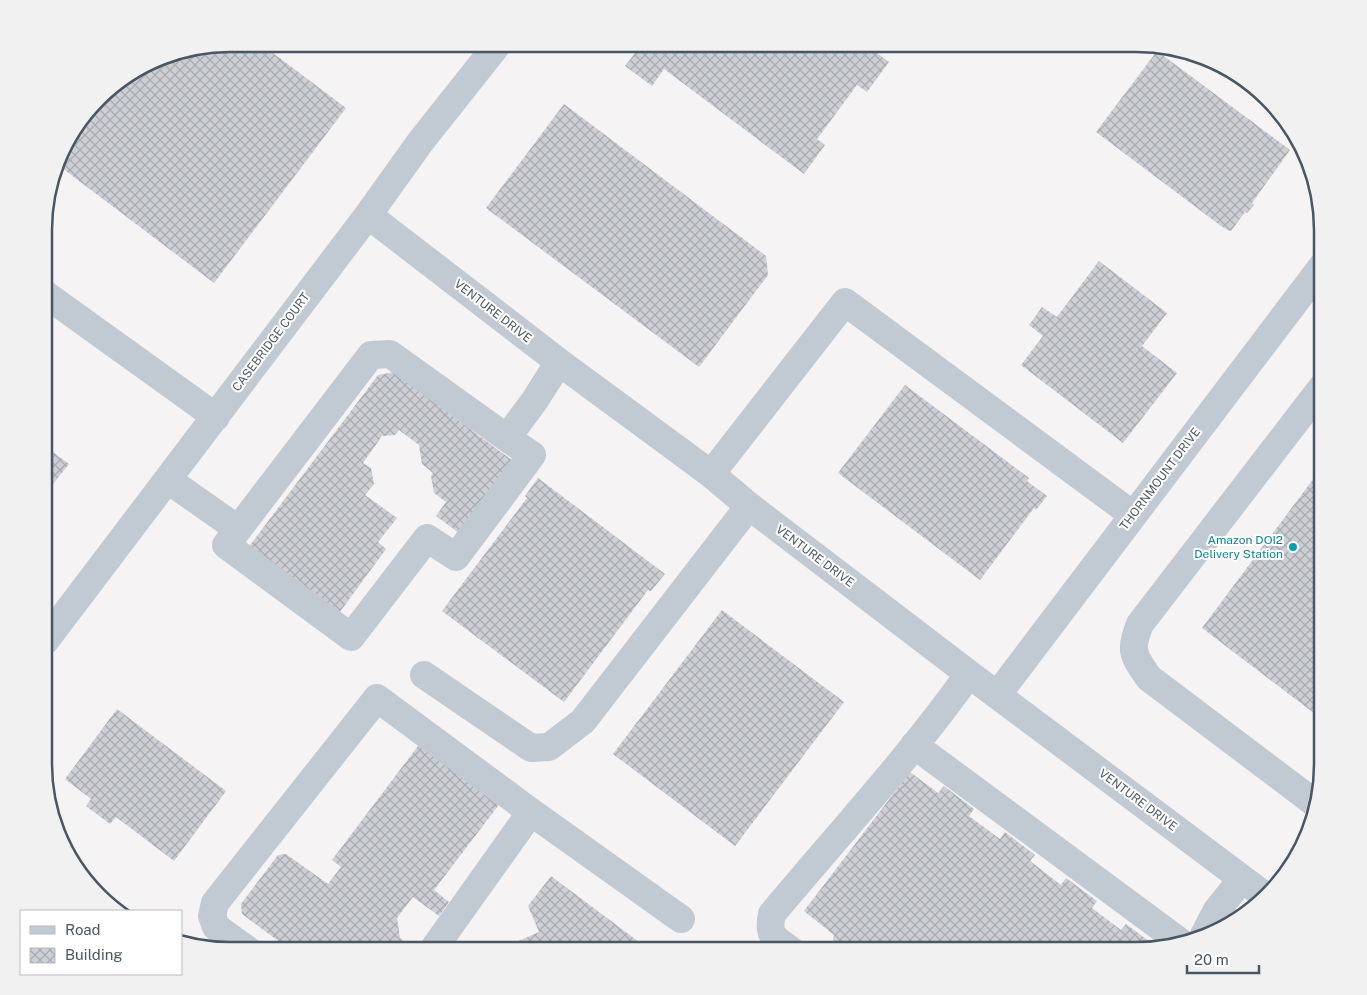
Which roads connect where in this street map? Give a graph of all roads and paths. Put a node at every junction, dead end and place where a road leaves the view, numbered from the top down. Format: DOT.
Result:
graph roads {
  1 [pos="492,52"];
  2 [pos="368,215"];
  3 [pos="1314,277"];
  4 [pos="52,299"];
  5 [pos="559,362"];
  6 [pos="1314,398"];
  7 [pos="216,417"];
  8 [pos="507,438"];
  9 [pos="711,474"];
  10 [pos="168,480"];
  11 [pos="749,506"];
  12 [pos="1133,515"];
  13 [pos="238,528"];
  14 [pos="53,631"];
  15 [pos="969,674"];
  16 [pos="424,675"];
  17 [pos="998,694"];
  18 [pos="914,745"];
  19 [pos="1311,800"];
  20 [pos="532,812"];
  21 [pos="1242,879"];
  22 [pos="1260,892"];
  23 [pos="681,920"];
  24 [pos="1208,927"];
  25 [pos="1175,938"];
  26 [pos="237,942"];
  27 [pos="438,942"];
  28 [pos="780,942"];
  1 -- 2 [label="street, CASEBRIDGE COURT"];
  2 -- 5 [label="street, VENTURE DRIVE"];
  2 -- 7 [label="street, CASEBRIDGE COURT"];
  3 -- 12 [label="street, THORNMOUNT DRIVE"];
  4 -- 7 [label="street"];
  5 -- 8 [label="street"];
  5 -- 9 [label="street, VENTURE DRIVE"];
  6 -- 19 [label="street"];
  7 -- 10 [label="street, CASEBRIDGE COURT"];
  8 -- 13 [label="street"];
  8 -- 13 [label="street"];
  9 -- 11 [label="street, VENTURE DRIVE"];
  9 -- 12 [label="street"];
  10 -- 13 [label="street"];
  10 -- 14 [label="street, CASEBRIDGE COURT"];
  11 -- 15 [label="street, VENTURE DRIVE"];
  11 -- 16 [label="street"];
  12 -- 17 [label="street, THORNMOUNT DRIVE"];
  15 -- 17 [label="street, VENTURE DRIVE"];
  15 -- 18 [label="street"];
  17 -- 21 [label="street, VENTURE DRIVE"];
  18 -- 25 [label="street"];
  18 -- 28 [label="street"];
  20 -- 23 [label="street"];
  20 -- 26 [label="street"];
  20 -- 27 [label="street"];
  21 -- 22 [label="street, VENTURE DRIVE"];
  21 -- 24 [label="street"];
}
